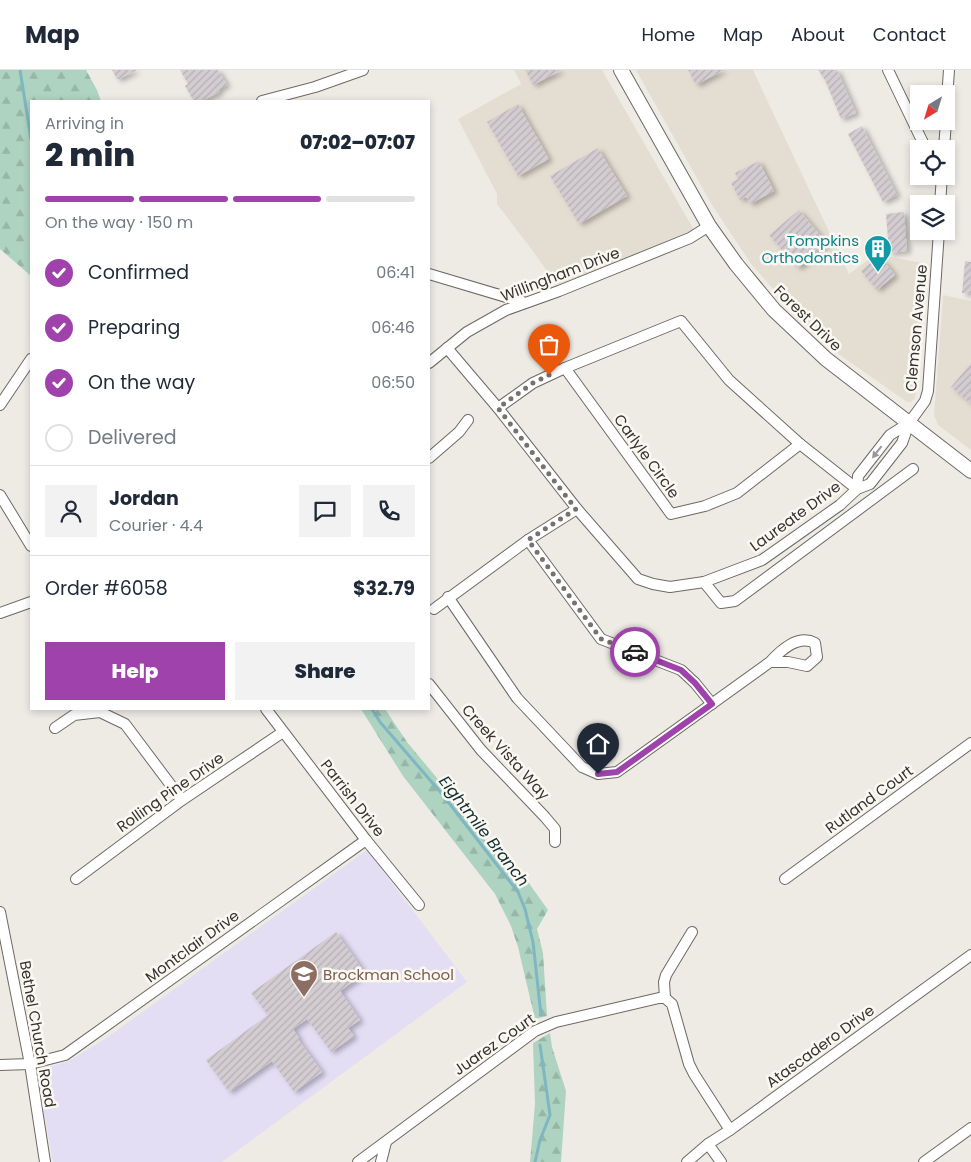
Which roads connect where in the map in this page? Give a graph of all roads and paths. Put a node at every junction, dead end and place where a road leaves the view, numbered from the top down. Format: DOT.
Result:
graph roads {
  1 [pos="364,70"];
  2 [pos="620,70"];
  3 [pos="888,70"];
  4 [pos="949,70"];
  5 [pos="948,85"];
  6 [pos="266,100"];
  7 [pos="922,140"];
  8 [pos="709,226"];
  9 [pos="937,240"];
  10 [pos="430,274"];
  11 [pos="523,302"];
  12 [pos="447,348"];
  13 [pos="30,360"];
  14 [pos="430,362"];
  15 [pos="565,368"];
  16 [pos="0,404"];
  17 [pos="498,408"];
  18 [pos="468,420"];
  19 [pos="909,423"];
  20 [pos="800,444"];
  21 [pos="430,457"];
  22 [pos="913,469"];
  23 [pos="971,471"];
  24 [pos="857,489"];
  25 [pos="0,496"];
  26 [pos="576,509"];
  27 [pos="528,540"];
  28 [pos="30,544"];
  29 [pos="704,582"];
  30 [pos="448,597"];
  31 [pos="30,602"];
  32 [pos="434,608"];
  33 [pos="0,613"];
  34 [pos="770,662"];
  35 [pos="430,685"];
  36 [pos="712,704"];
  37 [pos="267,710"];
  38 [pos="55,728"];
  39 [pos="283,732"];
  40 [pos="971,743"];
  41 [pos="182,800"];
  42 [pos="366,840"];
  43 [pos="555,842"];
  44 [pos="76,878"];
  45 [pos="785,879"];
  46 [pos="419,904"];
  47 [pos="0,912"];
  48 [pos="692,932"];
  49 [pos="971,955"];
  50 [pos="665,998"];
  51 [pos="30,1064"];
  52 [pos="0,1065"];
  53 [pos="971,1128"];
  54 [pos="730,1130"];
  55 [pos="386,1142"];
  56 [pos="708,1144"];
  57 [pos="45,1162"];
  58 [pos="358,1162"];
  59 [pos="381,1162"];
  60 [pos="687,1162"];
  61 [pos="721,1162"];
  62 [pos="924,1162"];
  1 -- 6 [label="street"];
  2 -- 8 [label="main road, Forest Drive"];
  3 -- 7 [label="street"];
  4 -- 5 [label="street"];
  8 -- 11 [label="street, Willingham Drive"];
  8 -- 19 [label="main road, Forest Drive"];
  9 -- 19 [label="street, Clemson Avenue"];
  10 -- 11 [label="street"];
  11 -- 12 [label="street, Willingham Drive"];
  12 -- 14 [label="street, Willingham Drive"];
  12 -- 17 [label="street, Laureate Drive"];
  13 -- 16 [label="street"];
  15 -- 17 [label="street"];
  15 -- 20 [label="street"];
  15 -- 20 [label="street, Carlyle Circle"];
  17 -- 26 [label="street, Laureate Drive"];
  18 -- 21 [label="street"];
  19 -- 23 [label="main road, Forest Drive"];
  19 -- 24 [label="street, Laureate Drive"];
  20 -- 24 [label="street"];
  22 -- 29 [label="street"];
  24 -- 29 [label="street, Laureate Drive"];
  25 -- 28 [label="street"];
  26 -- 27 [label="street"];
  26 -- 29 [label="street, Laureate Drive"];
  27 -- 30 [label="street"];
  27 -- 36 [label="street"];
  30 -- 32 [label="street"];
  30 -- 36 [label="street"];
  31 -- 33 [label="street"];
  34 -- 36 [label="street"];
  35 -- 43 [label="street, Creek Vista Way"];
  37 -- 39 [label="street, Parrish Drive"];
  38 -- 41 [label="street"];
  39 -- 41 [label="street, Rolling Pine Drive"];
  39 -- 42 [label="street, Parrish Drive"];
  40 -- 45 [label="street, Rutland Court"];
  41 -- 44 [label="street, Rolling Pine Drive"];
  42 -- 46 [label="street, Parrish Drive"];
  42 -- 51 [label="street, Montclair Drive"];
  47 -- 51 [label="street, Bethel Church Road"];
  48 -- 50 [label="street"];
  49 -- 54 [label="street, Atascadero Drive"];
  50 -- 54 [label="street"];
  50 -- 55 [label="street, Juarez Court"];
  51 -- 52 [label="street, Montclair Drive"];
  51 -- 57 [label="street, Bethel Church Road"];
  53 -- 62 [label="street"];
  54 -- 56 [label="street, Atascadero Drive"];
  55 -- 58 [label="street, Juarez Court"];
  55 -- 59 [label="street"];
  56 -- 60 [label="street, Atascadero Drive"];
  56 -- 61 [label="street"];
}
